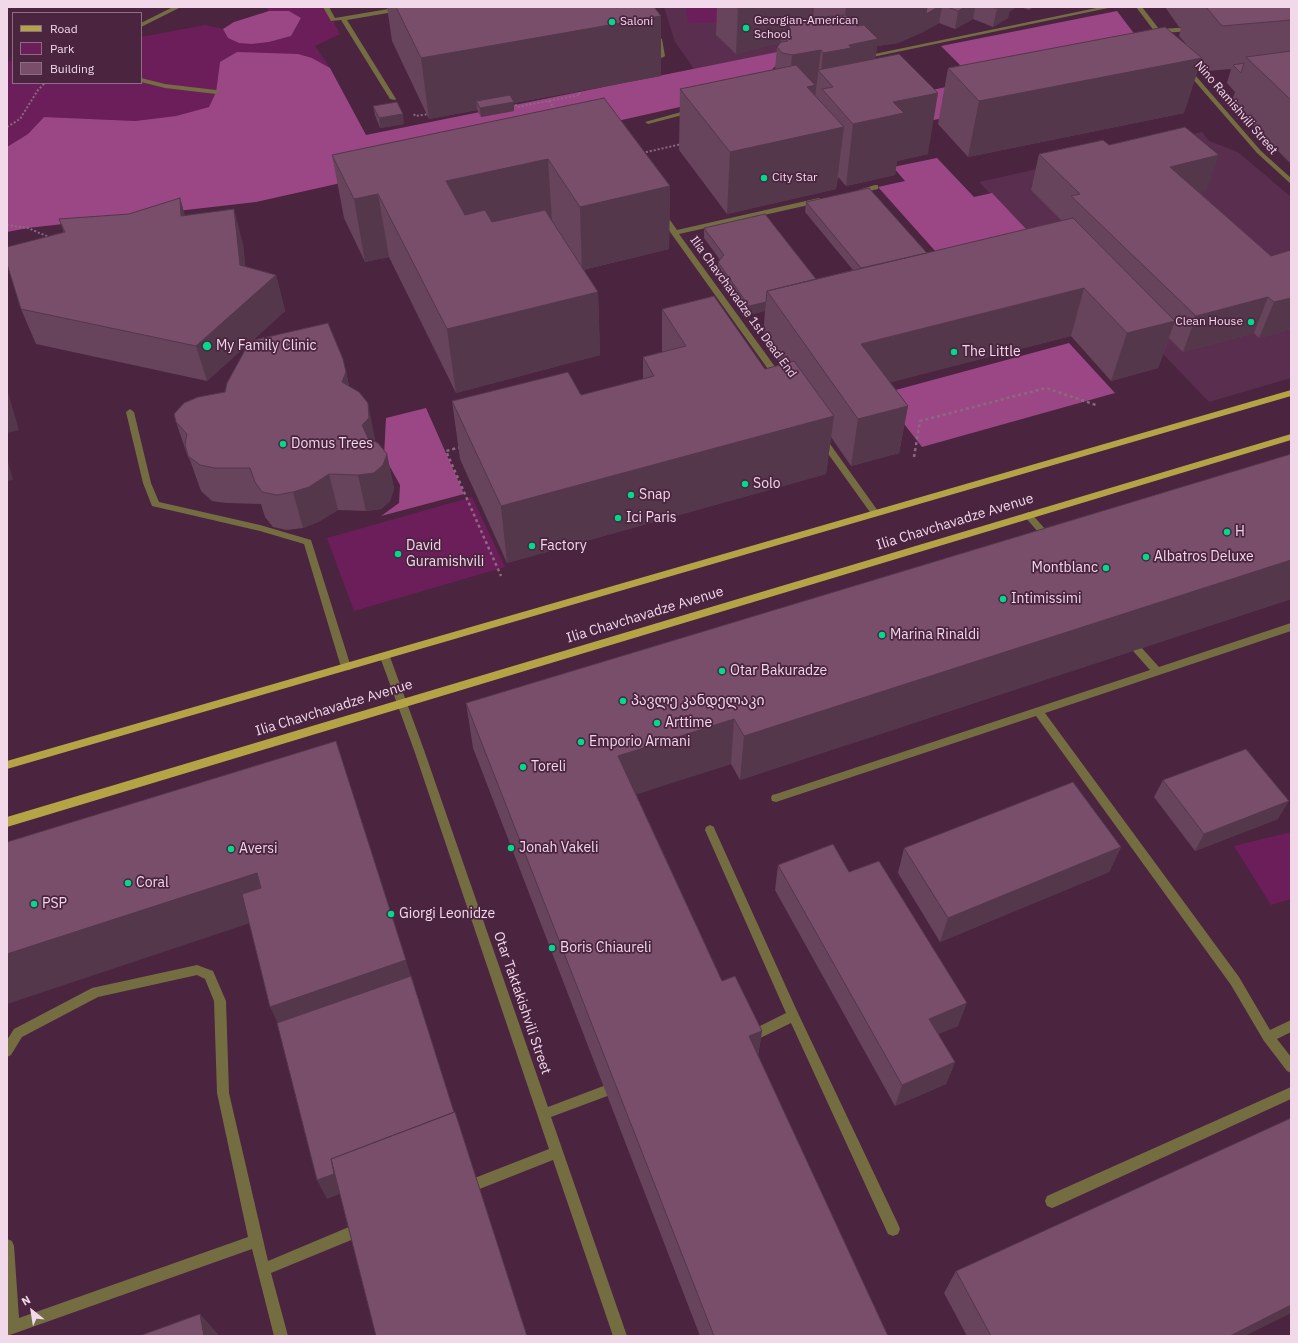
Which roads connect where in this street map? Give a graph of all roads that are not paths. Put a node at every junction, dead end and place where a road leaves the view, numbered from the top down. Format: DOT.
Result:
graph roads {
  1 [pos="178,7"];
  2 [pos="326,7"];
  3 [pos="1110,7"];
  4 [pos="1138,7"];
  5 [pos="413,9"];
  6 [pos="343,18"];
  7 [pos="142,25"];
  8 [pos="1204,28"];
  9 [pos="1157,31"];
  10 [pos="658,35"];
  11 [pos="1166,43"];
  12 [pos="662,56"];
  13 [pos="857,59"];
  14 [pos="1184,66"];
  15 [pos="142,80"];
  16 [pos="216,92"];
  17 [pos="393,99"];
  18 [pos="702,109"];
  19 [pos="648,122"];
  20 [pos="1291,182"];
  21 [pos="875,187"];
  22 [pos="846,194"];
  23 [pos="824,199"];
  24 [pos="658,210"];
  25 [pos="674,233"];
  26 [pos="784,385"];
  27 [pos="1291,393"];
  28 [pos="130,412"];
  29 [pos="816,431"];
  30 [pos="1291,437"];
  31 [pos="875,513"];
  32 [pos="1028,515"];
  33 [pos="1055,548"];
  34 [pos="1291,628"];
  35 [pos="1137,649"];
  36 [pos="385,657"];
  37 [pos="346,667"];
  38 [pos="1157,672"];
  39 [pos="401,703"];
  40 [pos="1039,712"];
  41 [pos="7,766"];
  42 [pos="776,798"];
  43 [pos="7,822"];
  44 [pos="710,830"];
  45 [pos="793,1015"];
  46 [pos="1291,1026"];
  47 [pos="1268,1037"];
  48 [pos="743,1040"];
  49 [pos="7,1052"];
  50 [pos="1291,1067"];
  51 [pos="606,1091"];
  52 [pos="1291,1093"];
  53 [pos="544,1114"];
  54 [pos="557,1152"];
  55 [pos="477,1184"];
  56 [pos="1052,1201"];
  57 [pos="892,1229"];
  58 [pos="356,1231"];
  59 [pos="256,1241"];
  60 [pos="7,1246"];
  61 [pos="263,1270"];
  62 [pos="10,1328"];
  63 [pos="281,1336"];
  64 [pos="620,1336"];
  1 -- 7 [label="street"];
  2 -- 6 [label="street"];
  3 -- 13 [label="street"];
  4 -- 9 [label="street"];
  5 -- 6 [label="street"];
  6 -- 17 [label="street"];
  8 -- 9 [label="street"];
  9 -- 11 [label="street"];
  10 -- 12 [label="street"];
  14 -- 20 [label="street, Nino Ramishvili Street"];
  15 -- 16 [label="street"];
  18 -- 19 [label="street"];
  21 -- 22 [label="street"];
  23 -- 25 [label="street"];
  24 -- 25 [label="street, Ilia Chavchavadze 1st Dead End"];
  25 -- 26 [label="street, Ilia Chavchavadze 1st Dead End"];
  27 -- 31 [label="main road"];
  28 -- 37 [label="street"];
  29 -- 31 [label="street"];
  30 -- 32 [label="main road, Ilia Chavchavadze Avenue"];
  31 -- 36 [label="main road"];
  32 -- 33 [label="street"];
  32 -- 39 [label="main road, Ilia Chavchavadze Avenue"];
  34 -- 38 [label="street"];
  35 -- 38 [label="street"];
  36 -- 37 [label="main road"];
  36 -- 39 [label="street, Otar Taktakishvili Street"];
  37 -- 41 [label="main road"];
  38 -- 40 [label="street"];
  39 -- 43 [label="main road, Ilia Chavchavadze Avenue"];
  39 -- 53 [label="street, Otar Taktakishvili Street"];
  40 -- 42 [label="street"];
  40 -- 47 [label="street"];
  44 -- 45 [label="street"];
  45 -- 48 [label="street"];
  45 -- 57 [label="street"];
  46 -- 47 [label="street"];
  47 -- 50 [label="street"];
  49 -- 59 [label="street"];
  51 -- 53 [label="street"];
  52 -- 56 [label="street"];
  53 -- 54 [label="street, Otar Taktakishvili Street"];
  54 -- 55 [label="street"];
  54 -- 64 [label="street, Otar Taktakishvili Street"];
  58 -- 61 [label="street"];
  59 -- 61 [label="street"];
  59 -- 62 [label="street"];
  60 -- 62 [label="street"];
  61 -- 63 [label="street"];
}
